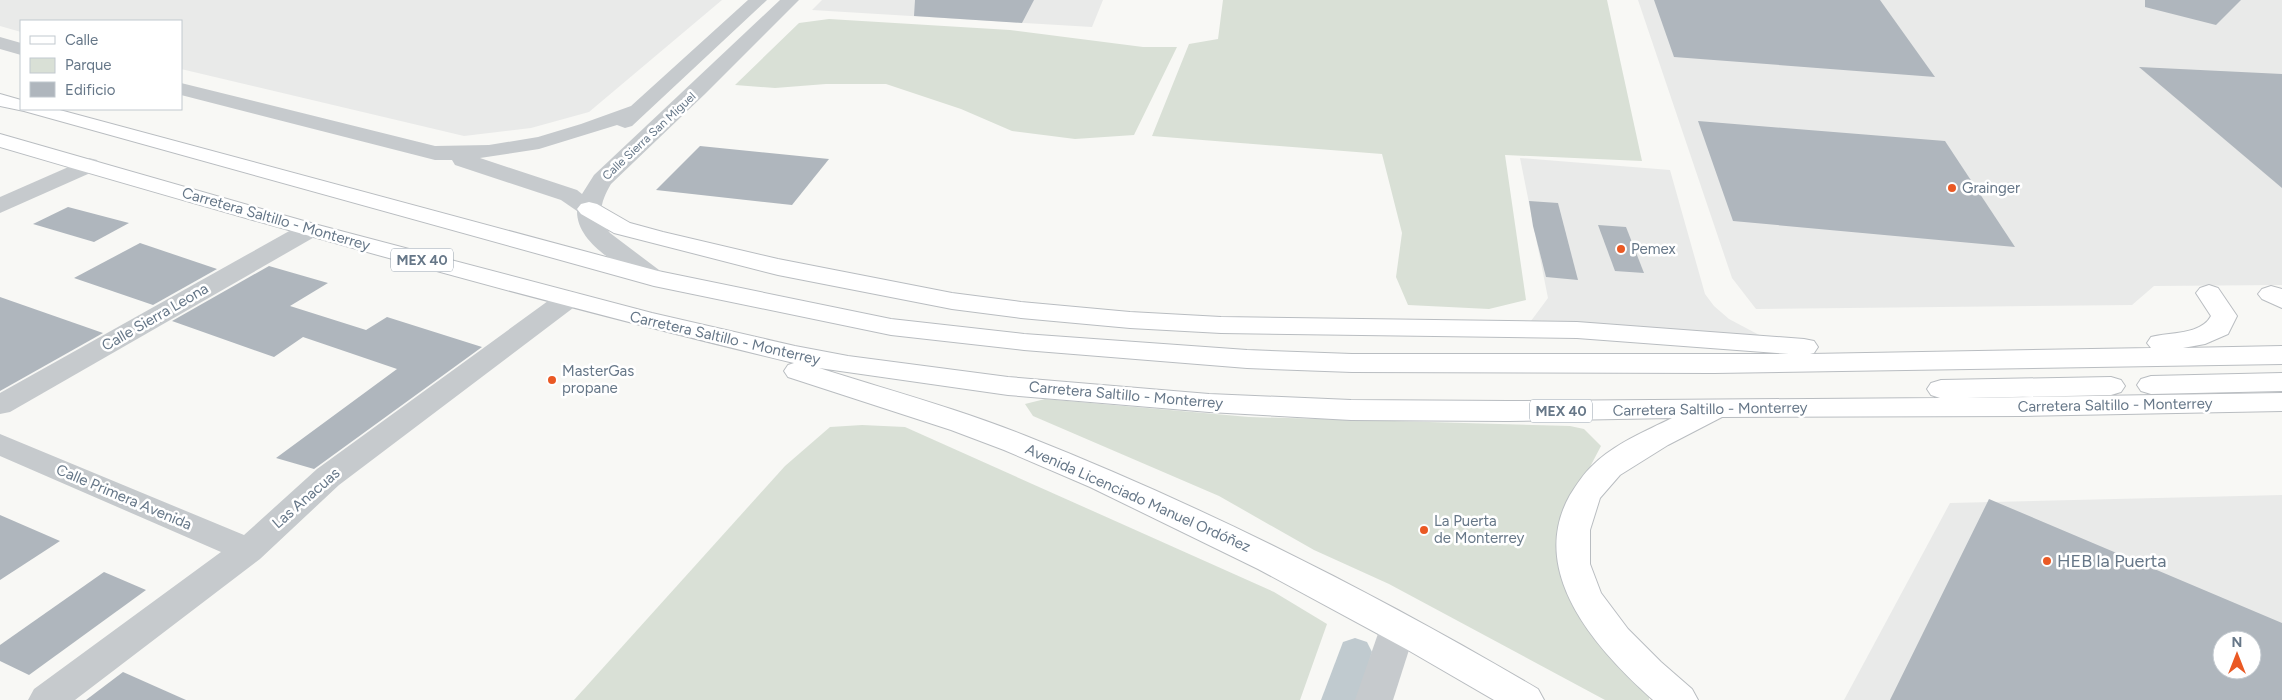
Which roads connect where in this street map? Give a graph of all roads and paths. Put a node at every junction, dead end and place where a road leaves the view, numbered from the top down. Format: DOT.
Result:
graph roads {
  1 [pos="758,0"];
  2 [pos="790,0"];
  3 [pos="0,43"];
  4 [pos="20,49"];
  5 [pos="182,89"];
  6 [pos="0,100"];
  7 [pos="20,106"];
  8 [pos="37,110"];
  9 [pos="638,110"];
  10 [pos="650,136"];
  11 [pos="0,140"];
  12 [pos="435,153"];
  13 [pos="89,165"];
  14 [pos="0,206"];
  15 [pos="589,209"];
  16 [pos="309,230"];
  17 [pos="654,278"];
  18 [pos="2209,294"];
  19 [pos="568,299"];
  20 [pos="1221,325"];
  21 [pos="891,327"];
  22 [pos="731,340"];
  23 [pos="2282,355"];
  24 [pos="2091,359"];
  25 [pos="1952,360"];
  26 [pos="2282,382"];
  27 [pos="2282,402"];
  28 [pos="0,405"];
  29 [pos="1719,408"];
  30 [pos="1774,408"];
  31 [pos="0,444"];
  32 [pos="248,550"];
  33 [pos="1398,628"];
  34 [pos="1640,663"];
  35 [pos="47,700"];
  36 [pos="1374,700"];
  37 [pos="1525,700"];
  38 [pos="1658,700"];
  39 [pos="1679,700"];
  1 -- 9 [label="street, Calle Sierra San Miguel"];
  2 -- 10 [label="street, Calle Sierra San Miguel"];
  3 -- 4 [label="street"];
  5 -- 12 [label="street"];
  6 -- 7 [label="main road"];
  8 -- 17 [label="main road"];
  9 -- 10 [label="street, Calle Sierra San Miguel"];
  9 -- 12 [label="street"];
  10 -- 15 [label="street, Calle Sierra San Miguel"];
  11 -- 13 [label="main road, Carretera Saltillo - Monterrey / MEX 40"];
  12 -- 15 [label="street"];
  13 -- 14 [label="street"];
  13 -- 16 [label="main road, Carretera Saltillo - Monterrey / MEX 40"];
  15 -- 17 [label="street"];
  15 -- 20 [label="main road"];
  16 -- 19 [label="main road, Carretera Saltillo - Monterrey / MEX 40"];
  16 -- 28 [label="street, Calle Sierra Leona"];
  17 -- 21 [label="main road"];
  18 -- 24 [label="main road"];
  19 -- 22 [label="main road, Carretera Saltillo - Monterrey / MEX 40"];
  19 -- 32 [label="street, Las Anacuas"];
  20 -- 21 [label="main road"];
  20 -- 25 [label="main road"];
  21 -- 25 [label="main road"];
  22 -- 29 [label="main road, Carretera Saltillo - Monterrey / MEX 40"];
  22 -- 33 [label="main road, Avenida Licenciado Manuel Ordóñez"];
  23 -- 24 [label="main road"];
  24 -- 25 [label="main road"];
  26 -- 30 [label="main road"];
  27 -- 30 [label="main road, Carretera Saltillo - Monterrey / MEX 40"];
  29 -- 30 [label="main road, Carretera Saltillo - Monterrey / MEX 40"];
  29 -- 34 [label="main road"];
  31 -- 32 [label="street, Calle Primera Avenida"];
  32 -- 35 [label="street, Las Anacuas"];
  33 -- 36 [label="street"];
  33 -- 37 [label="main road, Avenida Licenciado Manuel Ordóñez"];
  34 -- 38 [label="main road"];
  34 -- 39 [label="main road"];
}
